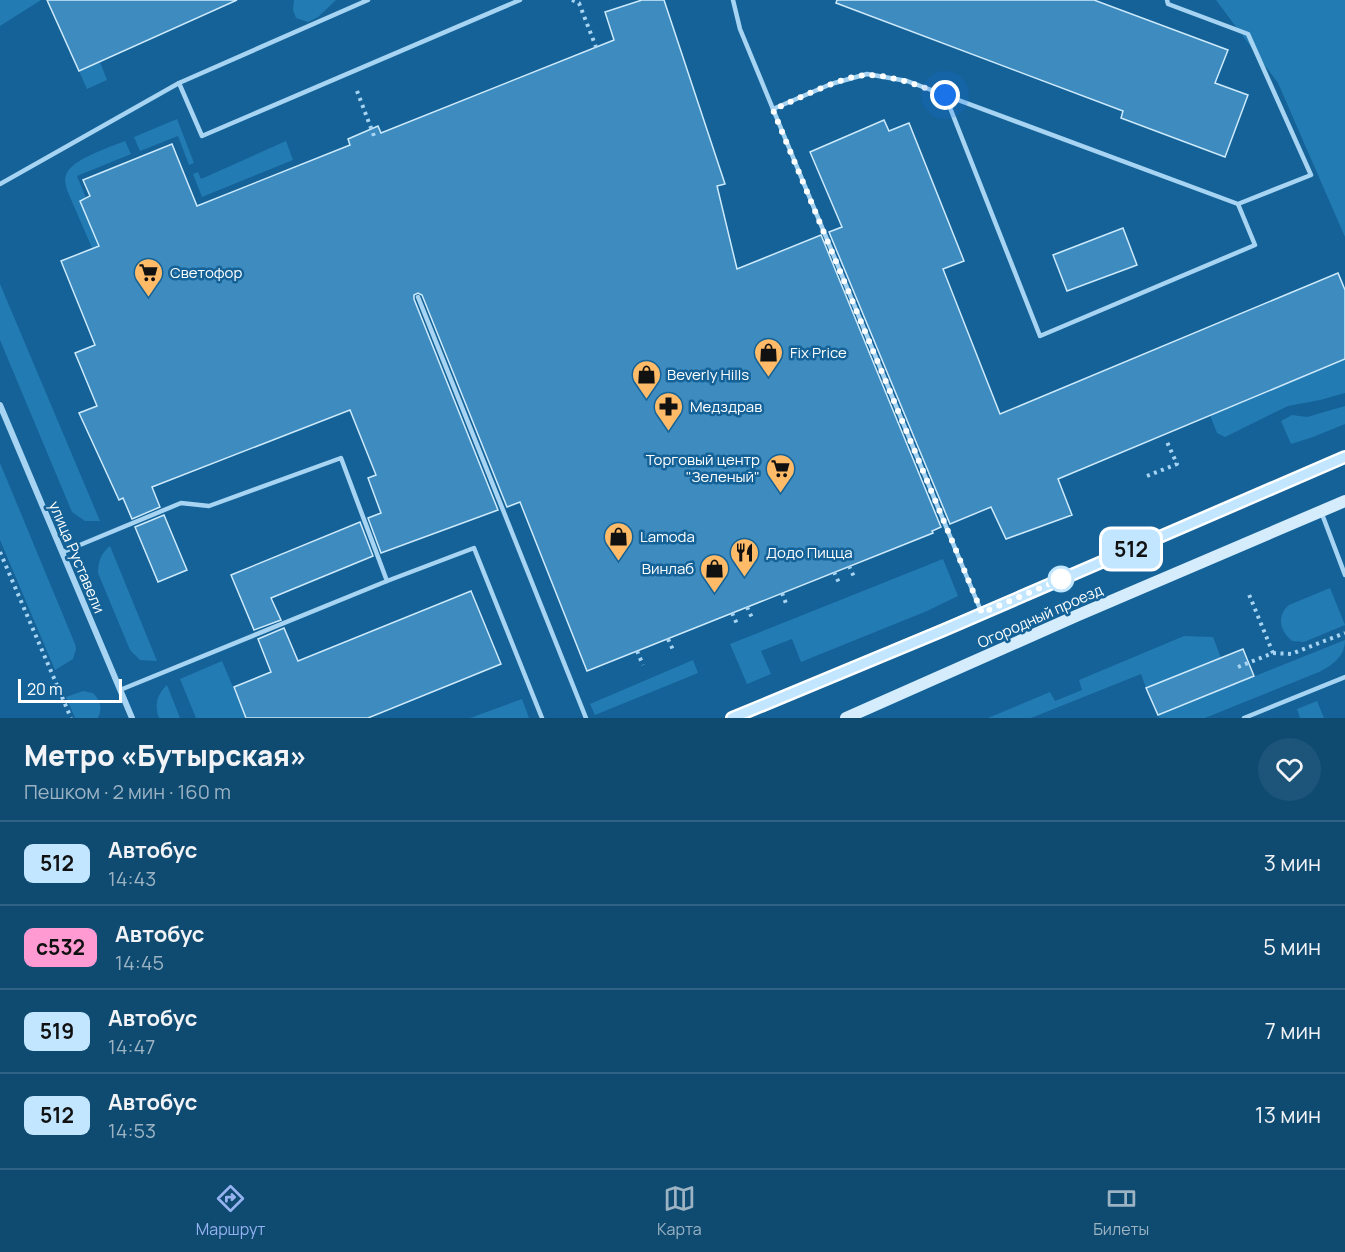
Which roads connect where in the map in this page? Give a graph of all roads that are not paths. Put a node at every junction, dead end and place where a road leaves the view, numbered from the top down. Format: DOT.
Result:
graph roads {
  1 [pos="368,0"];
  2 [pos="520,0"];
  3 [pos="733,0"];
  4 [pos="1167,0"];
  5 [pos="179,83"];
  6 [pos="945,95"];
  7 [pos="773,110"];
  8 [pos="0,184"];
  9 [pos="1238,204"];
  10 [pos="418,297"];
  11 [pos="0,405"];
  12 [pos="1345,457"];
  13 [pos="1345,501"];
  14 [pos="1321,511"];
  15 [pos="63,552"];
  16 [pos="1345,575"];
  17 [pos="387,581"];
  18 [pos="982,613"];
  19 [pos="1345,677"];
  20 [pos="120,690"];
  21 [pos="132,718"];
  22 [pos="542,718"];
  23 [pos="586,718"];
  24 [pos="733,718"];
  25 [pos="846,718"];
  26 [pos="1244,718"];
  1 -- 5 [label="lane"];
  2 -- 5 [label="lane"];
  3 -- 7 [label="lane"];
  4 -- 9 [label="lane"];
  5 -- 8 [label="lane"];
  6 -- 7 [label="lane"];
  6 -- 9 [label="lane"];
  6 -- 9 [label="lane"];
  7 -- 18 [label="lane"];
  10 -- 23 [label="lane"];
  11 -- 15 [label="street, улица Руставели"];
  12 -- 18 [label="main road, Огородный проезд"];
  13 -- 14 [label="main road, Огородный проезд"];
  14 -- 16 [label="lane"];
  14 -- 25 [label="main road, Огородный проезд"];
  15 -- 17 [label="lane"];
  15 -- 20 [label="street, улица Руставели"];
  17 -- 20 [label="lane"];
  17 -- 22 [label="lane"];
  18 -- 24 [label="main road, Огородный проезд"];
  19 -- 26 [label="lane"];
  20 -- 21 [label="street, улица Руставели"];
}
